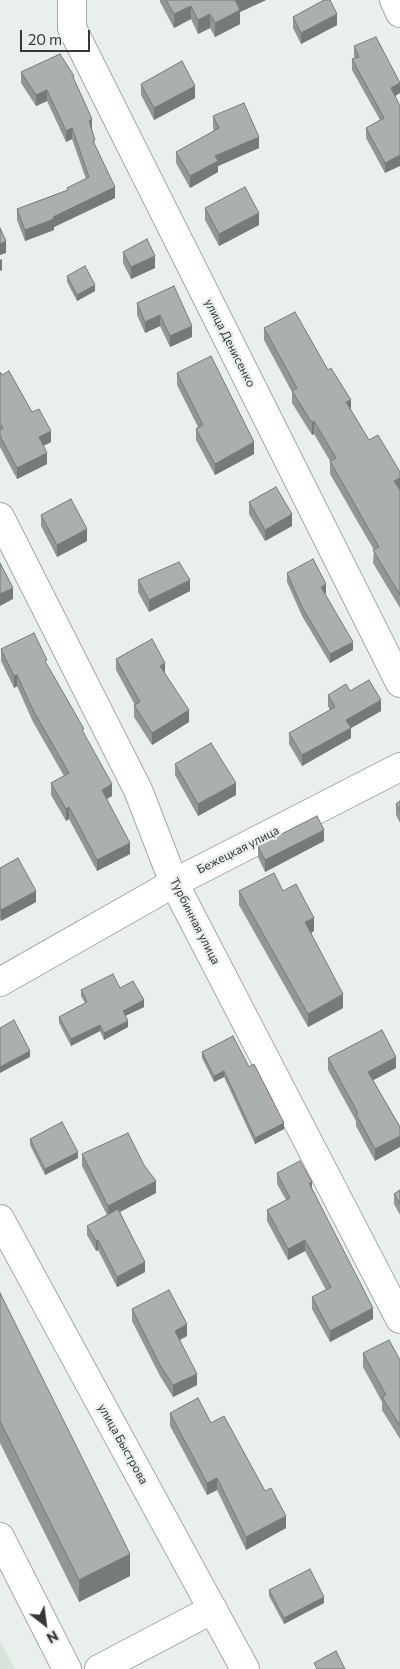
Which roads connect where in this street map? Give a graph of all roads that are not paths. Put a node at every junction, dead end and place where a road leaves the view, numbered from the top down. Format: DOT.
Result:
graph roads {
  1 [pos="72,0"];
  2 [pos="394,0"];
  3 [pos="400,13"];
  4 [pos="0,518"];
  5 [pos="400,683"];
  6 [pos="400,767"];
  7 [pos="174,883"];
  8 [pos="0,982"];
  9 [pos="0,1219"];
  10 [pos="400,1319"];
  11 [pos="0,1537"];
  12 [pos="213,1609"];
  13 [pos="67,1669"];
  14 [pos="99,1669"];
  15 [pos="246,1669"];
  1 -- 5 [label="street, улица Денисенко"];
  2 -- 3 [label="street"];
  4 -- 7 [label="street, Турбинная улица"];
  6 -- 7 [label="street, Бежецкая улица"];
  7 -- 8 [label="street, Бежецкая улица"];
  7 -- 10 [label="street, Турбинная улица"];
  9 -- 12 [label="street, улица Быстрова"];
  11 -- 13 [label="street"];
  12 -- 14 [label="street"];
  12 -- 15 [label="street, улица Быстрова"];
}
